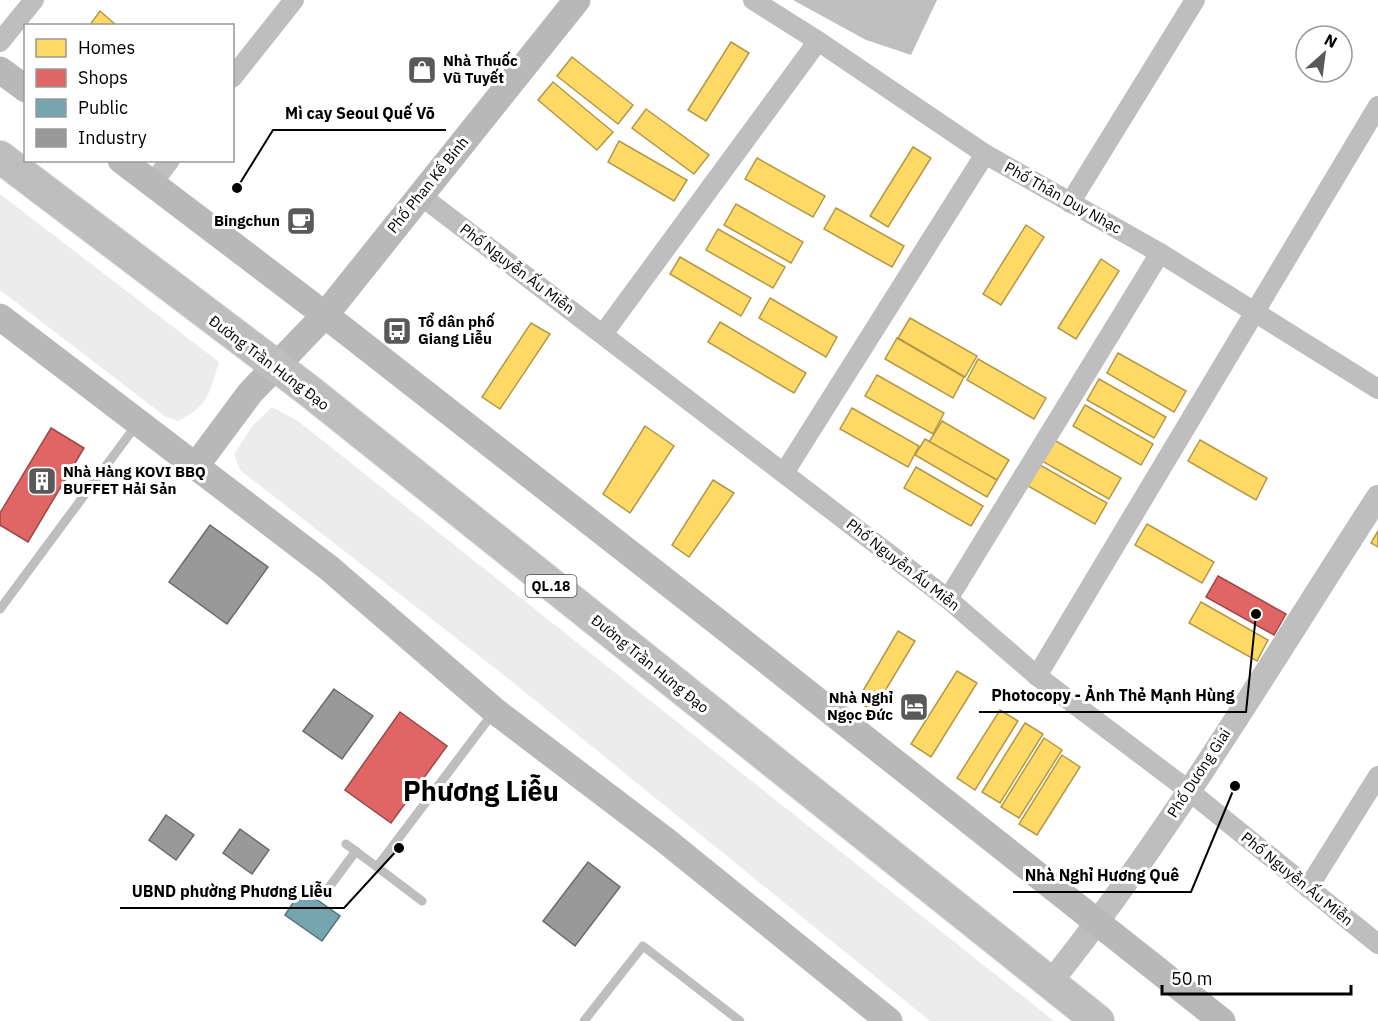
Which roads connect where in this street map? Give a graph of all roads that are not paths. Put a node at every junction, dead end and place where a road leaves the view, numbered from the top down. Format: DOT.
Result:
graph roads {
  1 [pos="34,0"];
  2 [pos="294,0"];
  3 [pos="577,0"];
  4 [pos="753,0"];
  5 [pos="1195,0"];
  6 [pos="818,41"];
  7 [pos="0,42"];
  8 [pos="0,70"];
  9 [pos="234,75"];
  10 [pos="24,88"];
  11 [pos="1378,106"];
  12 [pos="985,154"];
  13 [pos="0,157"];
  14 [pos="124,162"];
  15 [pos="168,162"];
  16 [pos="152,184"];
  17 [pos="420,195"];
  18 [pos="1070,203"];
  19 [pos="1160,253"];
  20 [pos="1254,311"];
  21 [pos="325,315"];
  22 [pos="2,323"];
  23 [pos="603,334"];
  24 [pos="275,366"];
  25 [pos="1378,389"];
  26 [pos="138,422"];
  27 [pos="195,466"];
  28 [pos="784,473"];
  29 [pos="1378,496"];
  30 [pos="948,599"];
  31 [pos="0,609"];
  32 [pos="1037,675"];
  33 [pos="495,711"];
  34 [pos="1378,776"];
  35 [pos="1188,790"];
  36 [pos="346,844"];
  37 [pos="356,851"];
  38 [pos="376,867"];
  39 [pos="1308,888"];
  40 [pos="324,894"];
  41 [pos="422,901"];
  42 [pos="1099,922"];
  43 [pos="1378,944"];
  44 [pos="1050,983"];
  45 [pos="877,1017"];
  46 [pos="584,1021"];
  47 [pos="740,1021"];
  48 [pos="1098,1021"];
  49 [pos="1222,1021"];
  1 -- 7 [label="street"];
  2 -- 9 [label="street"];
  3 -- 17 [label="main road, Phố Phan Kế Bính"];
  4 -- 6 [label="street, Phố Thân Duy Nhạc"];
  5 -- 18 [label="street"];
  6 -- 12 [label="street, Phố Thân Duy Nhạc"];
  6 -- 23 [label="street"];
  8 -- 10 [label="main road"];
  11 -- 20 [label="street"];
  12 -- 18 [label="street, Phố Thân Duy Nhạc"];
  12 -- 28 [label="street"];
  13 -- 24 [label="highway, Đường Trần Hưng Đạo / QL.18"];
  14 -- 16 [label="main road"];
  15 -- 16 [label="street"];
  16 -- 21 [label="main road"];
  17 -- 21 [label="main road, Phố Phan Kế Bính"];
  17 -- 23 [label="street, Phố Nguyễn Ấu Miễn"];
  18 -- 19 [label="street, Phố Thân Duy Nhạc"];
  19 -- 20 [label="street, Phố Thân Duy Nhạc"];
  19 -- 30 [label="street"];
  20 -- 25 [label="street, Phố Thân Duy Nhạc"];
  20 -- 32 [label="street"];
  21 -- 24 [label="main road, Phố Phan Kế Bính"];
  21 -- 42 [label="main road"];
  22 -- 26 [label="main road"];
  23 -- 28 [label="street, Phố Nguyễn Ấu Miễn"];
  24 -- 27 [label="main road, Phố Phan Kế Bính"];
  24 -- 44 [label="highway, Đường Trần Hưng Đạo / QL.18"];
  26 -- 27 [label="main road"];
  26 -- 31 [label="lane"];
  27 -- 33 [label="main road"];
  28 -- 30 [label="street, Phố Nguyễn Ấu Miễn"];
  29 -- 35 [label="street, Phố Dương Giai"];
  30 -- 32 [label="street, Phố Nguyễn Ấu Miễn"];
  32 -- 35 [label="street, Phố Nguyễn Ấu Miễn"];
  33 -- 38 [label="lane"];
  33 -- 45 [label="main road"];
  34 -- 39 [label="street"];
  35 -- 39 [label="street, Phố Nguyễn Ấu Miễn"];
  35 -- 42 [label="street, Phố Dương Giai"];
  36 -- 37 [label="lane"];
  37 -- 38 [label="lane"];
  37 -- 40 [label="lane"];
  38 -- 41 [label="lane"];
  39 -- 43 [label="street, Phố Nguyễn Ấu Miễn"];
  42 -- 44 [label="street, Phố Dương Giai"];
  42 -- 49 [label="main road"];
  44 -- 48 [label="highway, Đường Trần Hưng Đạo / QL.18"];
  46 -- 47 [label="lane"];
}
